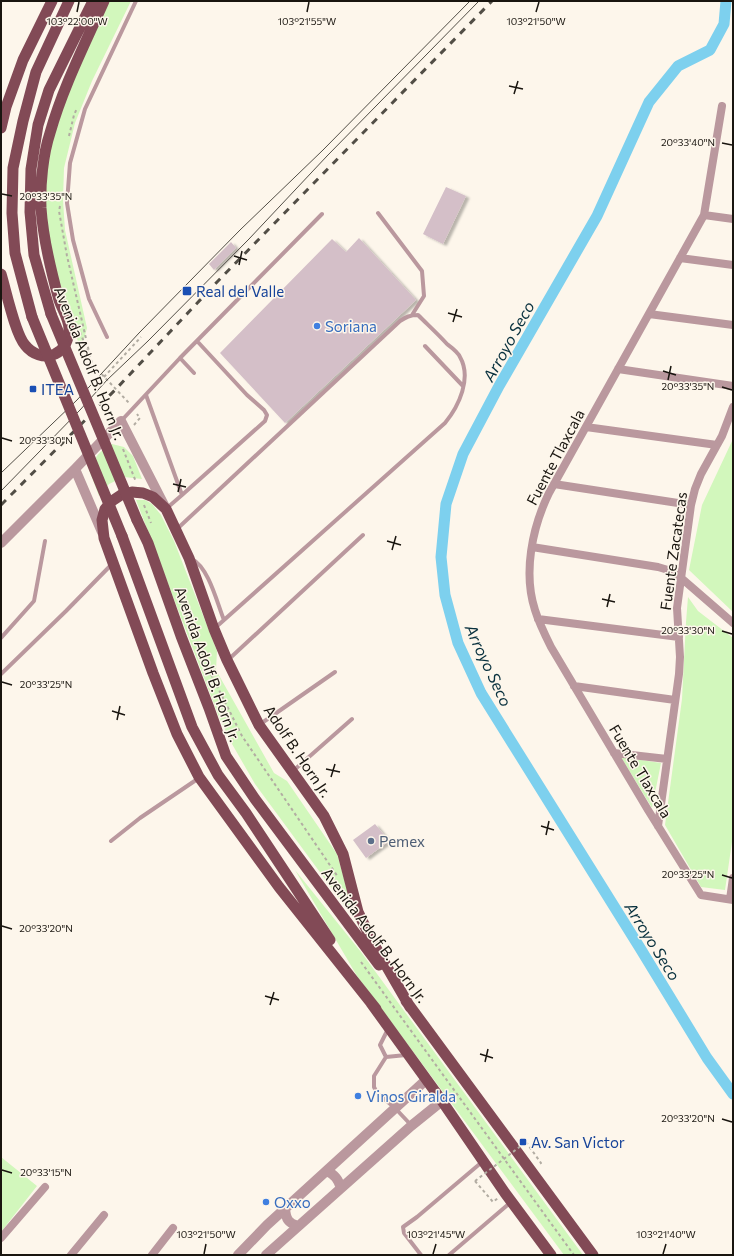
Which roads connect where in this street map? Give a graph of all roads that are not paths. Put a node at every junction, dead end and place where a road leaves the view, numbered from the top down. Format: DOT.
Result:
graph roads {
  1 [pos="52,1"];
  2 [pos="69,1"];
  3 [pos="93,1"];
  4 [pos="104,1"];
  5 [pos="136,1"];
  6 [pos="722,106"];
  7 [pos="1,128"];
  8 [pos="378,213"];
  9 [pos="322,214"];
  10 [pos="704,215"];
  11 [pos="733,219"];
  12 [pos="680,258"];
  13 [pos="733,265"];
  14 [pos="1,274"];
  15 [pos="649,314"];
  16 [pos="412,315"];
  17 [pos="733,325"];
  18 [pos="107,337"];
  19 [pos="197,341"];
  20 [pos="425,346"];
  21 [pos="180,358"];
  22 [pos="618,369"];
  23 [pos="194,373"];
  24 [pos="464,386"];
  25 [pos="733,386"];
  26 [pos="146,395"];
  27 [pos="733,407"];
  28 [pos="122,421"];
  29 [pos="586,426"];
  30 [pos="717,445"];
  31 [pos="75,469"];
  32 [pos="554,484"];
  33 [pos="182,495"];
  34 [pos="691,505"];
  35 [pos="166,509"];
  36 [pos="175,530"];
  37 [pos="364,535"];
  38 [pos="104,538"];
  39 [pos="44,540"];
  40 [pos="1,543"];
  41 [pos="532,547"];
  42 [pos="188,558"];
  43 [pos="112,563"];
  44 [pos="680,577"];
  45 [pos="538,618"];
  46 [pos="224,620"];
  47 [pos="733,623"];
  48 [pos="214,629"];
  49 [pos="679,637"];
  50 [pos="1,638"];
  51 [pos="227,660"];
  52 [pos="335,672"];
  53 [pos="1,674"];
  54 [pos="574,686"];
  55 [pos="675,700"];
  56 [pos="352,719"];
  57 [pos="259,725"];
  58 [pos="614,753"];
  59 [pos="667,759"];
  60 [pos="293,771"];
  61 [pos="199,777"];
  62 [pos="658,826"];
  63 [pos="111,842"];
  64 [pos="733,878"];
  65 [pos="731,899"];
  66 [pos="410,1007"];
  67 [pos="376,1009"];
  68 [pos="389,1027"];
  69 [pos="409,1055"];
  70 [pos="386,1057"];
  71 [pos="426,1080"];
  72 [pos="442,1101"];
  73 [pos="395,1108"];
  74 [pos="411,1126"];
  75 [pos="484,1160"];
  76 [pos="327,1171"];
  77 [pos="45,1187"];
  78 [pos="341,1188"];
  79 [pos="508,1197"];
  80 [pos="285,1209"];
  81 [pos="104,1215"];
  82 [pos="298,1226"];
  83 [pos="174,1228"];
  84 [pos="1,1238"];
  85 [pos="71,1255"];
  86 [pos="152,1255"];
  87 [pos="238,1255"];
  88 [pos="266,1255"];
  89 [pos="421,1255"];
  90 [pos="449,1255"];
  91 [pos="551,1255"];
  92 [pos="593,1255"];
  1 -- 7 [label="main road"];
  2 -- 67 [label="main road, bridge"];
  3 -- 66 [label="main road, Avenida Adolf B. Horn Jr., bridge"];
  4 -- 14 [label="main road"];
  5 -- 18 [label="lane"];
  6 -- 10 [label="street, Fuente Tlaxcala"];
  8 -- 16 [label="lane"];
  9 -- 19 [label="lane"];
  10 -- 11 [label="street"];
  10 -- 12 [label="street, Fuente Tlaxcala"];
  12 -- 13 [label="street"];
  12 -- 15 [label="street, Fuente Tlaxcala"];
  15 -- 17 [label="street"];
  15 -- 22 [label="street, Fuente Tlaxcala"];
  16 -- 24 [label="lane"];
  16 -- 36 [label="lane"];
  19 -- 21 [label="lane"];
  19 -- 33 [label="lane"];
  20 -- 24 [label="lane"];
  21 -- 23 [label="lane"];
  21 -- 26 [label="lane"];
  22 -- 25 [label="street"];
  22 -- 29 [label="street, Fuente Tlaxcala"];
  24 -- 46 [label="lane"];
  26 -- 28 [label="lane"];
  26 -- 33 [label="lane"];
  27 -- 30 [label="street, Fuente Zacatecas"];
  28 -- 31 [label="street"];
  28 -- 35 [label="street, Adolf B. Horn Jr."];
  29 -- 30 [label="street"];
  29 -- 32 [label="street, Fuente Tlaxcala"];
  30 -- 34 [label="street, Fuente Zacatecas"];
  31 -- 38 [label="street, Adolf B. Horn Jr."];
  31 -- 40 [label="street"];
  32 -- 34 [label="street"];
  32 -- 41 [label="street, Fuente Tlaxcala"];
  33 -- 35 [label="lane"];
  34 -- 44 [label="street, Fuente Zacatecas"];
  35 -- 36 [label="main road, Adolf B. Horn Jr."];
  35 -- 38 [label="main road, Adolf B. Horn Jr."];
  36 -- 42 [label="main road, Adolf B. Horn Jr."];
  37 -- 51 [label="lane"];
  38 -- 43 [label="main road, Adolf B. Horn Jr."];
  39 -- 50 [label="lane"];
  41 -- 44 [label="street"];
  41 -- 45 [label="street, Fuente Tlaxcala"];
  42 -- 46 [label="lane"];
  42 -- 48 [label="main road, Adolf B. Horn Jr."];
  43 -- 53 [label="lane"];
  43 -- 61 [label="main road, Adolf B. Horn Jr."];
  44 -- 47 [label="street"];
  44 -- 49 [label="street, Fuente Zacatecas"];
  45 -- 49 [label="street"];
  45 -- 54 [label="street, Fuente Tlaxcala"];
  46 -- 48 [label="lane"];
  48 -- 51 [label="main road, Adolf B. Horn Jr."];
  49 -- 55 [label="street, Fuente Zacatecas"];
  51 -- 57 [label="main road, Adolf B. Horn Jr."];
  52 -- 57 [label="lane"];
  54 -- 55 [label="street"];
  54 -- 58 [label="street, Fuente Tlaxcala"];
  55 -- 59 [label="street, Fuente Zacatecas"];
  56 -- 60 [label="lane"];
  57 -- 60 [label="main road, Adolf B. Horn Jr."];
  58 -- 59 [label="street"];
  58 -- 62 [label="street, Fuente Tlaxcala"];
  59 -- 62 [label="street, Fuente Zacatecas"];
  60 -- 66 [label="main road, Adolf B. Horn Jr."];
  61 -- 63 [label="lane"];
  61 -- 67 [label="main road, Adolf B. Horn Jr."];
  62 -- 65 [label="street, Fuente Tlaxcala"];
  64 -- 65 [label="street"];
  66 -- 92 [label="main road, Avenida Adolf B. Horn Jr."];
  67 -- 68 [label="main road"];
  68 -- 69 [label="main road"];
  68 -- 70 [label="lane"];
  69 -- 70 [label="lane"];
  69 -- 71 [label="main road"];
  70 -- 73 [label="lane"];
  71 -- 72 [label="main road"];
  71 -- 73 [label="street"];
  72 -- 74 [label="street"];
  72 -- 75 [label="main road"];
  73 -- 74 [label="lane"];
  73 -- 76 [label="street"];
  74 -- 78 [label="street"];
  75 -- 79 [label="main road"];
  75 -- 89 [label="lane"];
  76 -- 78 [label="street"];
  76 -- 80 [label="street"];
  77 -- 84 [label="street"];
  78 -- 82 [label="street"];
  79 -- 90 [label="lane"];
  79 -- 91 [label="main road"];
  80 -- 82 [label="street"];
  80 -- 87 [label="street"];
  81 -- 85 [label="street"];
  82 -- 88 [label="street"];
  83 -- 86 [label="street"];
}
